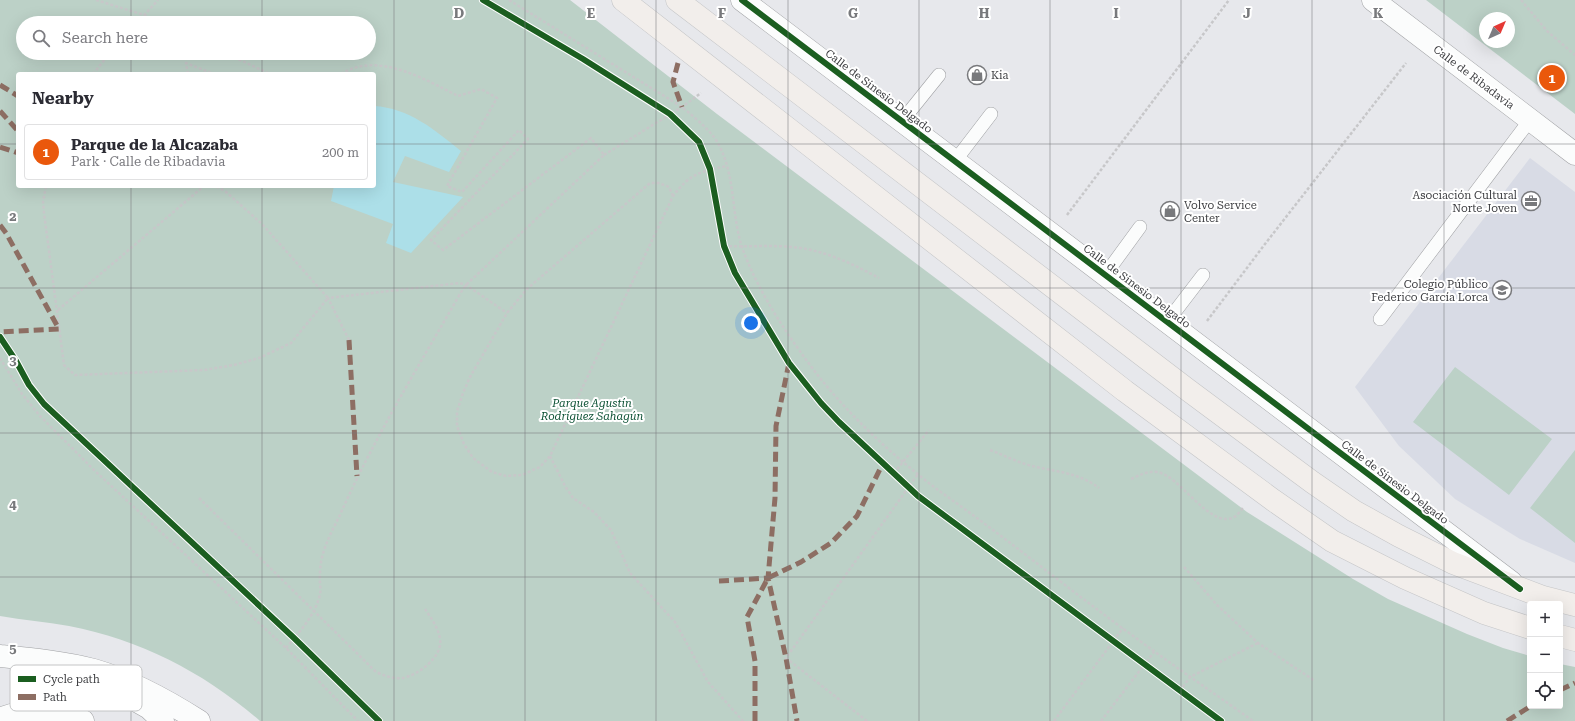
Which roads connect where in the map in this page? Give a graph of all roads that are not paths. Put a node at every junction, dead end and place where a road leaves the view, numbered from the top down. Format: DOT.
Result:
graph roads {
  1 [pos="623,0"];
  2 [pos="677,0"];
  3 [pos="742,0"];
  4 [pos="1372,0"];
  5 [pos="939,75"];
  6 [pos="991,114"];
  7 [pos="1530,120"];
  8 [pos="902,121"];
  9 [pos="1575,154"];
  10 [pos="954,161"];
  11 [pos="1140,228"];
  12 [pos="1105,275"];
  13 [pos="1203,275"];
  14 [pos="1380,319"];
  15 [pos="1167,322"];
  16 [pos="1520,589"];
  17 [pos="1575,605"];
  18 [pos="1527,627"];
  19 [pos="1563,637"];
  20 [pos="1575,640"];
  21 [pos="0,656"];
  22 [pos="56,662"];
  23 [pos="63,665"];
  24 [pos="70,665"];
  25 [pos="142,688"];
  26 [pos="142,704"];
  27 [pos="32,711"];
  28 [pos="44,711"];
  29 [pos="0,719"];
  30 [pos="83,721"];
  31 [pos="163,721"];
  32 [pos="199,721"];
  1 -- 18 [label="main road"];
  2 -- 16 [label="main road, Calle de Sinesio Delgado"];
  3 -- 8 [label="street, Calle de Sinesio Delgado"];
  4 -- 7 [label="street, Calle de Ribadavia"];
  5 -- 8 [label="lane"];
  6 -- 10 [label="lane"];
  7 -- 9 [label="street, Calle de Ribadavia"];
  7 -- 14 [label="lane"];
  8 -- 10 [label="street, Calle de Sinesio Delgado"];
  10 -- 12 [label="street, Calle de Sinesio Delgado"];
  11 -- 12 [label="lane"];
  12 -- 15 [label="street, Calle de Sinesio Delgado"];
  13 -- 15 [label="lane"];
  15 -- 16 [label="street, Calle de Sinesio Delgado"];
  16 -- 17 [label="main road, Calle de Sinesio Delgado"];
  19 -- 20 [label="main road"];
  21 -- 22 [label="street"];
  22 -- 23 [label="street"];
  22 -- 24 [label="street"];
  25 -- 32 [label="street"];
  26 -- 31 [label="street"];
  27 -- 29 [label="street"];
  28 -- 30 [label="street"];
}
